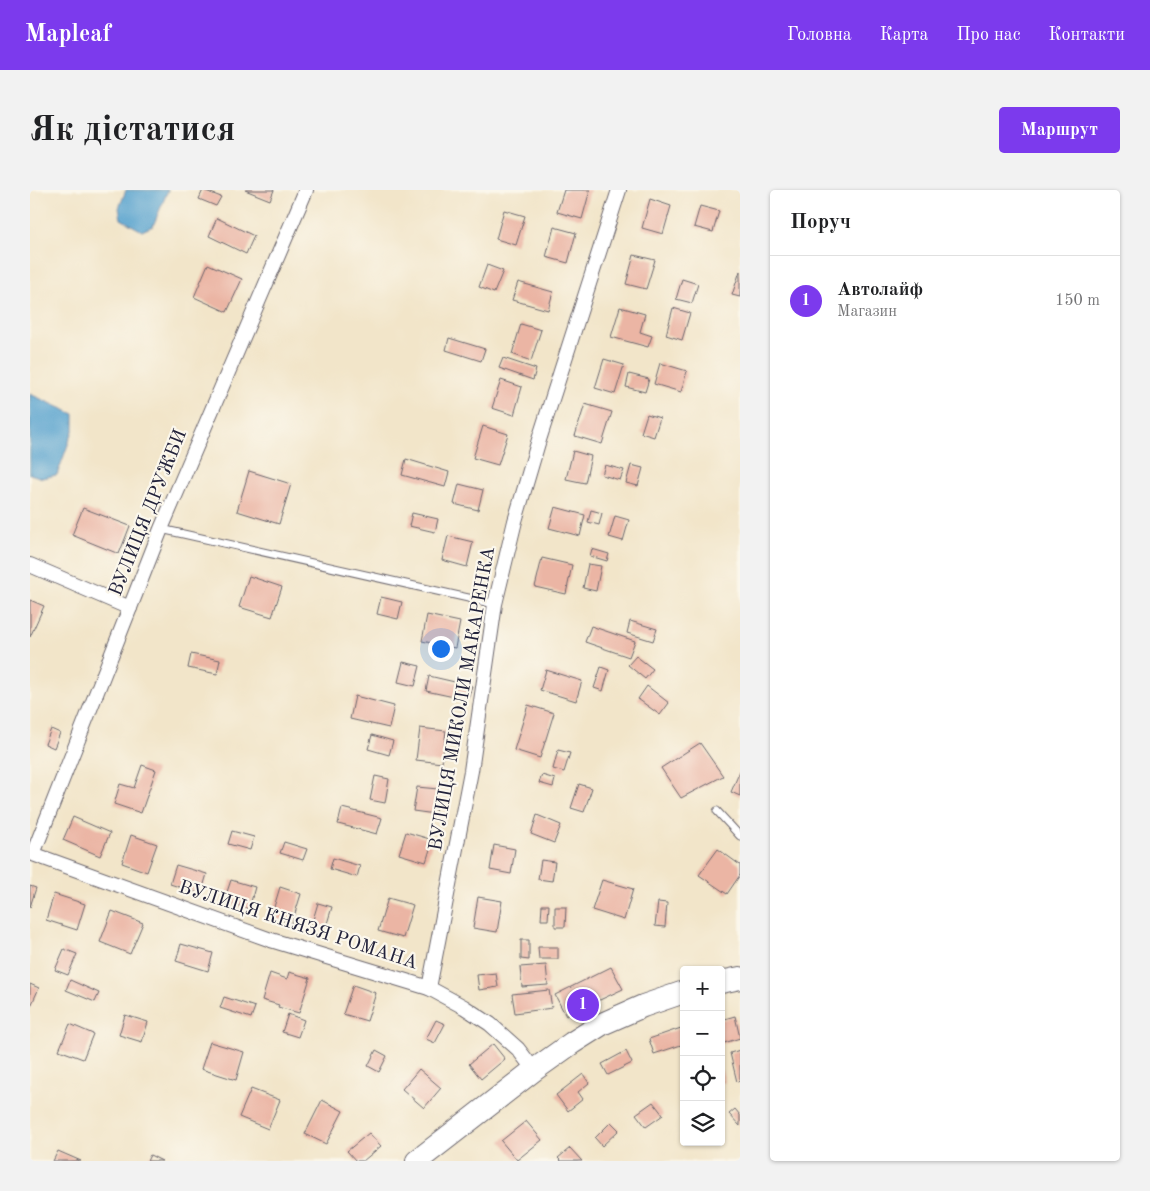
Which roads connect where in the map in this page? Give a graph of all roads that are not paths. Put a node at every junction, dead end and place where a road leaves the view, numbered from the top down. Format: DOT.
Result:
graph roads {
  1 [pos="306,190"];
  2 [pos="619,190"];
  3 [pos="161,529"];
  4 [pos="30,565"];
  5 [pos="495,604"];
  6 [pos="130,608"];
  7 [pos="717,811"];
  8 [pos="740,836"];
  9 [pos="31,853"];
  10 [pos="740,978"];
  11 [pos="725,981"];
  12 [pos="429,988"];
  13 [pos="680,993"];
  14 [pos="534,1070"];
  15 [pos="417,1161"];
  1 -- 3 [label="street, ВУЛИЦЯ ДРУЖБИ"];
  2 -- 5 [label="street, ВУЛИЦЯ МИКОЛИ МАКАРЕНКА"];
  3 -- 5 [label="lane"];
  3 -- 6 [label="street, ВУЛИЦЯ ДРУЖБИ"];
  4 -- 6 [label="street"];
  5 -- 12 [label="street, ВУЛИЦЯ МИКОЛИ МАКАРЕНКА"];
  6 -- 9 [label="street, ВУЛИЦЯ ДРУЖБИ"];
  7 -- 8 [label="lane"];
  9 -- 12 [label="street, ВУЛИЦЯ КНЯЗЯ РОМАНА"];
  10 -- 11 [label="main road"];
  12 -- 14 [label="street, ВУЛИЦЯ КНЯЗЯ РОМАНА"];
  13 -- 14 [label="main road"];
  14 -- 15 [label="main road"];
}
